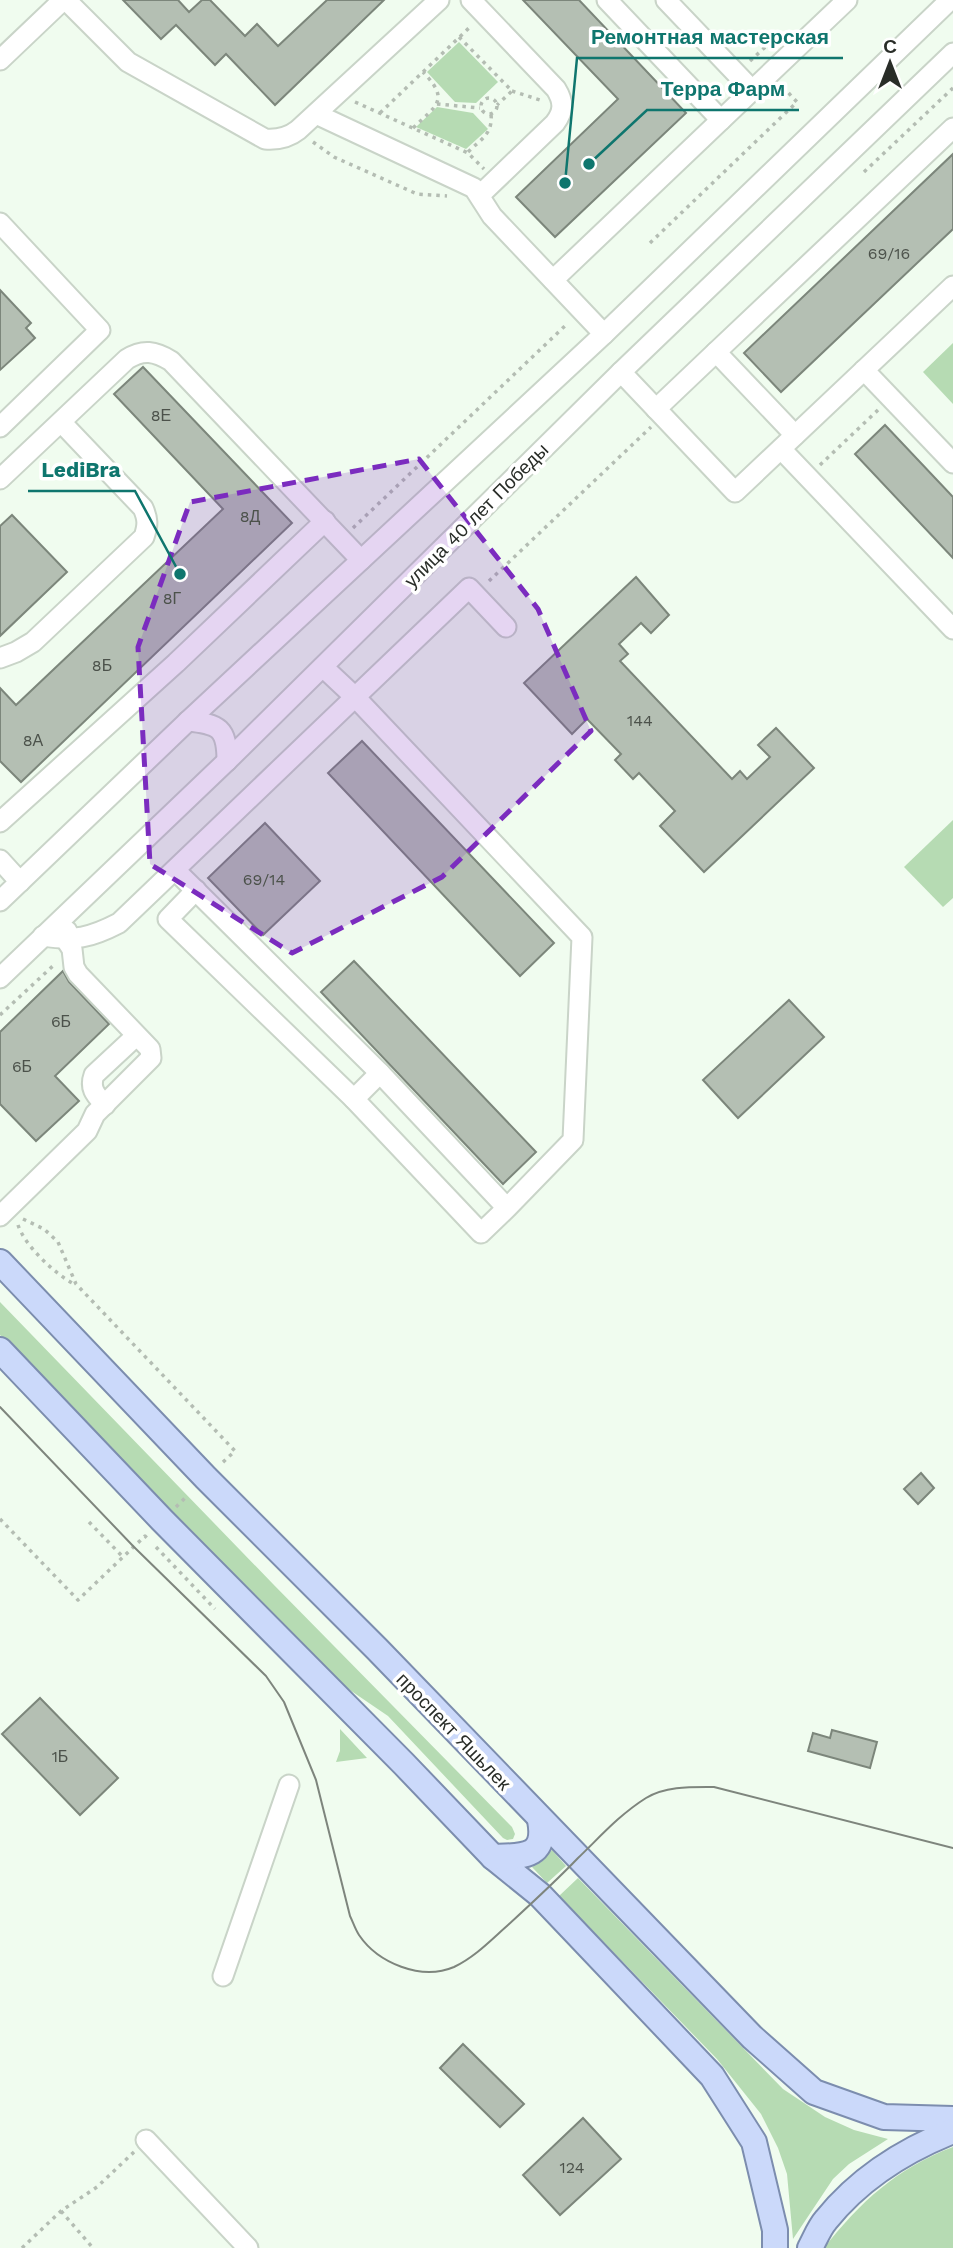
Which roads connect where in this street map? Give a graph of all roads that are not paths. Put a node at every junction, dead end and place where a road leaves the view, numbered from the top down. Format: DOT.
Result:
graph roads {
  1 [pos="65,0"];
  2 [pos="439,0"];
  3 [pos="607,0"];
  4 [pos="666,0"];
  5 [pos="847,0"];
  6 [pos="950,0"];
  7 [pos="477,7"];
  8 [pos="953,53"];
  9 [pos="0,60"];
  10 [pos="752,90"];
  11 [pos="316,114"];
  12 [pos="721,120"];
  13 [pos="953,128"];
  14 [pos="480,195"];
  15 [pos="0,223"];
  16 [pos="553,280"];
  17 [pos="953,286"];
  18 [pos="604,334"];
  19 [pos="716,352"];
  20 [pos="864,370"];
  21 [pos="621,372"];
  22 [pos="656,409"];
  23 [pos="61,422"];
  24 [pos="0,427"];
  25 [pos="788,442"];
  26 [pos="953,463"];
  27 [pos="0,479"];
  28 [pos="325,521"];
  29 [pos="362,560"];
  30 [pos="506,627"];
  31 [pos="953,629"];
  32 [pos="0,658"];
  33 [pos="323,667"];
  34 [pos="356,698"];
  35 [pos="188,721"];
  36 [pos="227,761"];
  37 [pos="3,812"];
  38 [pos="0,860"];
  39 [pos="175,870"];
  40 [pos="20,882"];
  41 [pos="196,890"];
  42 [pos="0,901"];
  43 [pos="68,912"];
  44 [pos="43,936"];
  45 [pos="66,940"];
  46 [pos="0,978"];
  47 [pos="136,1035"];
  48 [pos="380,1073"];
  49 [pos="354,1099"];
  50 [pos="105,1105"];
  51 [pos="507,1208"];
  52 [pos="8,1215"];
  53 [pos="0,1262"];
  54 [pos="0,1350"];
  55 [pos="289,1785"];
  56 [pos="540,1820"];
  57 [pos="494,1857"];
  58 [pos="223,1976"];
  59 [pos="953,2119"];
  60 [pos="953,2131"];
  61 [pos="146,2140"];
  62 [pos="248,2248"];
  63 [pos="775,2248"];
  64 [pos="810,2248"];
  1 -- 9 [label="street"];
  1 -- 11 [label="street"];
  2 -- 11 [label="street"];
  3 -- 12 [label="street"];
  4 -- 10 [label="street"];
  5 -- 10 [label="street"];
  6 -- 18 [label="street"];
  7 -- 14 [label="street"];
  8 -- 21 [label="street, улица 40 лет Победы"];
  10 -- 12 [label="street"];
  11 -- 14 [label="street"];
  12 -- 16 [label="street"];
  13 -- 19 [label="street"];
  14 -- 16 [label="street"];
  15 -- 24 [label="street"];
  16 -- 18 [label="street"];
  17 -- 20 [label="street"];
  18 -- 29 [label="street"];
  19 -- 22 [label="street"];
  19 -- 25 [label="street"];
  20 -- 25 [label="street"];
  20 -- 26 [label="street"];
  21 -- 22 [label="street"];
  21 -- 33 [label="street, улица 40 лет Победы"];
  22 -- 25 [label="street"];
  23 -- 27 [label="street"];
  23 -- 28 [label="street"];
  23 -- 32 [label="street"];
  25 -- 31 [label="street"];
  28 -- 29 [label="street"];
  28 -- 37 [label="street"];
  29 -- 35 [label="street"];
  30 -- 34 [label="street"];
  33 -- 34 [label="street"];
  33 -- 36 [label="street, улица 40 лет Победы"];
  34 -- 39 [label="street"];
  34 -- 51 [label="street"];
  35 -- 36 [label="street"];
  35 -- 40 [label="street"];
  36 -- 43 [label="street, улица 40 лет Победы"];
  38 -- 40 [label="street"];
  39 -- 41 [label="street"];
  39 -- 45 [label="street"];
  40 -- 42 [label="street"];
  41 -- 48 [label="street"];
  41 -- 49 [label="street"];
  43 -- 44 [label="street, улица 40 лет Победы"];
  43 -- 45 [label="street"];
  44 -- 45 [label="street"];
  44 -- 46 [label="street, улица 40 лет Победы"];
  45 -- 47 [label="street"];
  47 -- 50 [label="street"];
  47 -- 50 [label="street"];
  48 -- 49 [label="street"];
  48 -- 51 [label="street"];
  49 -- 51 [label="street"];
  50 -- 52 [label="street"];
  53 -- 56 [label="main road, проспект Яшьлек"];
  54 -- 57 [label="main road"];
  55 -- 58 [label="street"];
  56 -- 57 [label="main road"];
  56 -- 59 [label="main road, проспект Яшьлек"];
  57 -- 63 [label="main road"];
  60 -- 64 [label="main road"];
  61 -- 62 [label="street"];
}
